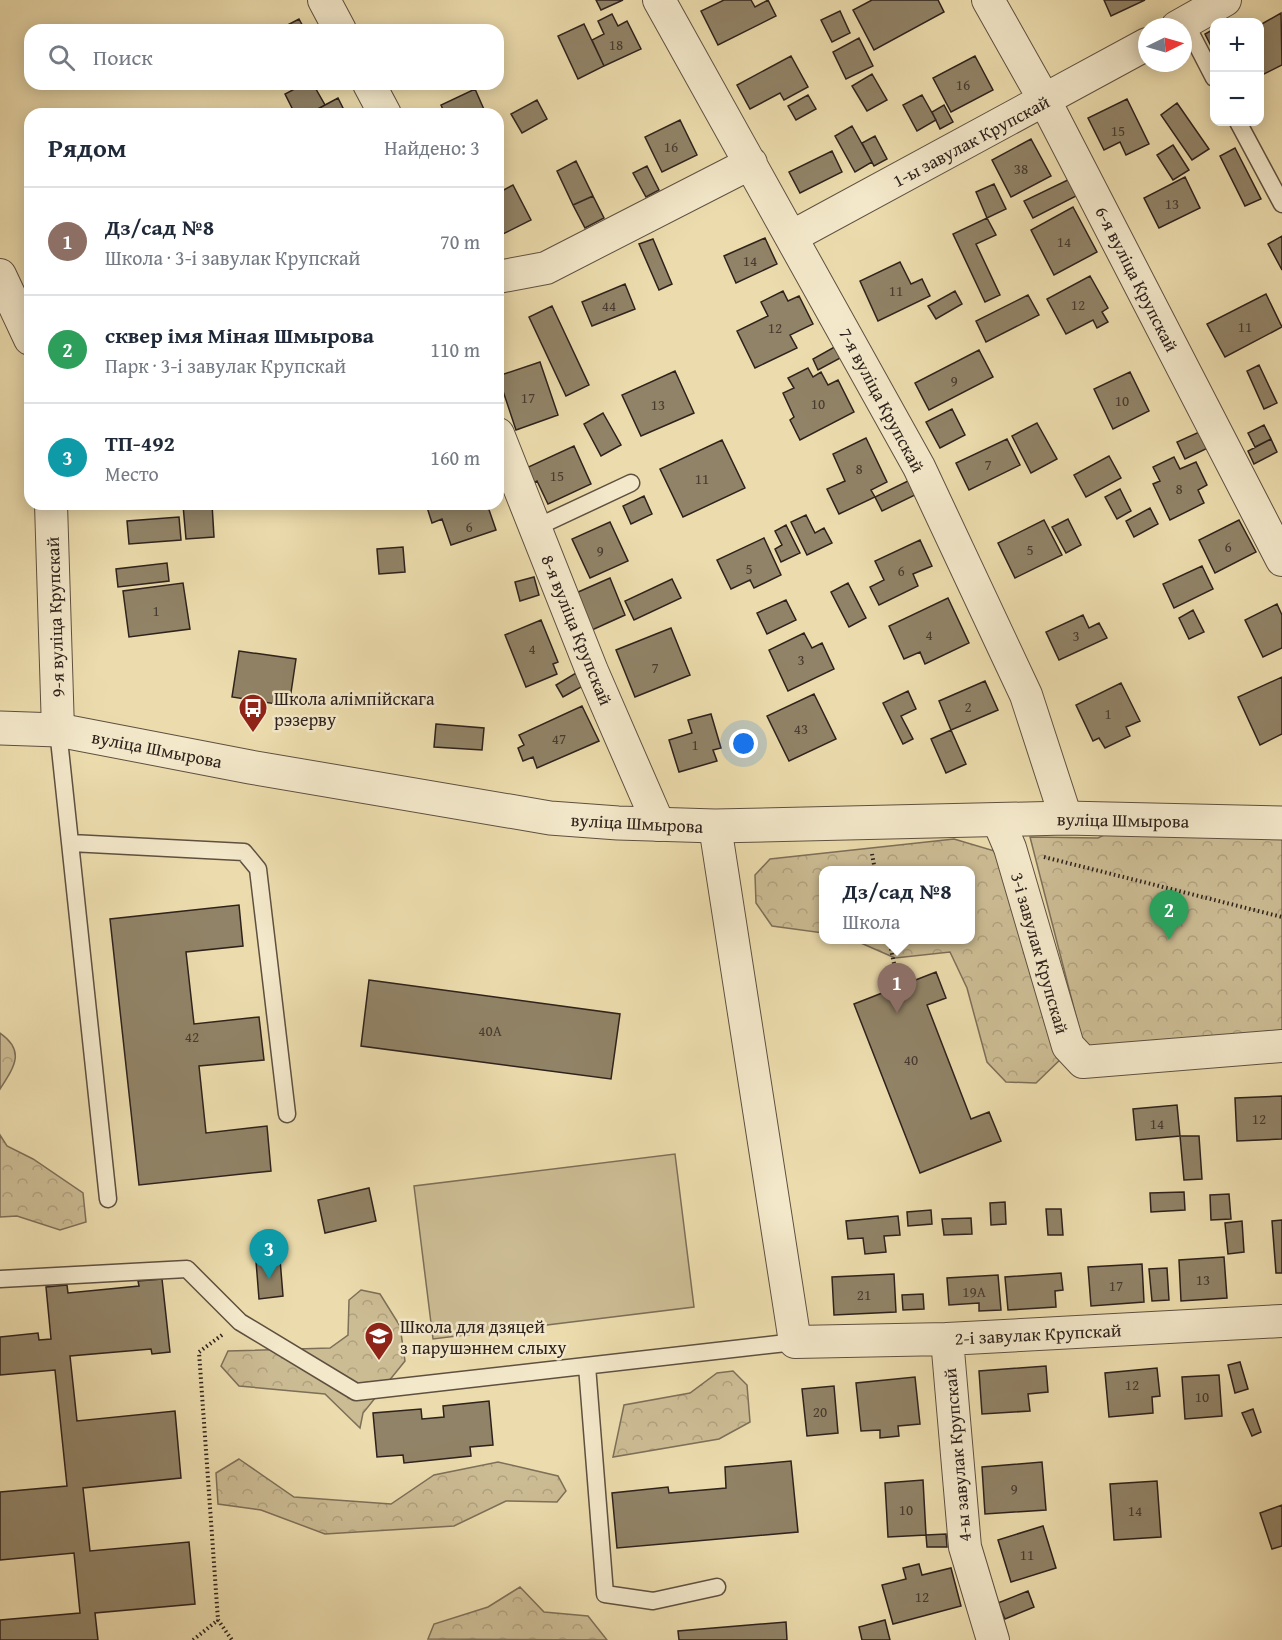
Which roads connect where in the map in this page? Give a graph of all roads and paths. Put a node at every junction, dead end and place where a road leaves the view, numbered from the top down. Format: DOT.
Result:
graph roads {
  1 [pos="324,0"];
  2 [pos="659,0"];
  3 [pos="988,0"];
  4 [pos="1225,0"];
  5 [pos="1192,19"];
  6 [pos="337,24"];
  7 [pos="1192,42"];
  8 [pos="1138,49"];
  9 [pos="1211,72"];
  10 [pos="372,90"];
  11 [pos="1045,101"];
  12 [pos="382,108"];
  13 [pos="1240,126"];
  14 [pos="751,163"];
  15 [pos="1282,204"];
  16 [pos="793,236"];
  17 [pos="0,275"];
  18 [pos="504,276"];
  19 [pos="24,326"];
  20 [pos="504,449"];
  21 [pos="631,483"];
  22 [pos="51,510"];
  23 [pos="535,528"];
  24 [pos="1282,560"];
  25 [pos="0,728"];
  26 [pos="58,730"];
  27 [pos="1066,818"];
  28 [pos="1282,824"];
  29 [pos="659,825"];
  30 [pos="715,826"];
  31 [pos="1004,834"];
  32 [pos="70,843"];
  33 [pos="1282,917"];
  34 [pos="890,944"];
  35 [pos="896,973"];
  36 [pos="1282,1046"];
  37 [pos="287,1114"];
  38 [pos="108,1199"];
  39 [pos="0,1279"];
  40 [pos="1282,1321"];
  41 [pos="240,1322"];
  42 [pos="947,1339"];
  43 [pos="795,1342"];
  44 [pos="587,1366"];
  45 [pos="717,1587"];
  46 [pos="218,1620"];
  47 [pos="193,1640"];
  48 [pos="232,1640"];
  49 [pos="993,1640"];
  1 -- 6 [label="street"];
  2 -- 14 [label="street, 7-я вуліца Крупскай"];
  3 -- 11 [label="street, 6-я вуліца Крупскай"];
  4 -- 5 [label="street"];
  7 -- 9 [label="lane"];
  8 -- 11 [label="street, 1-ы завулак Крупскай"];
  10 -- 12 [label="street"];
  11 -- 16 [label="street, 1-ы завулак Крупскай"];
  11 -- 24 [label="street, 6-я вуліца Крупскай"];
  13 -- 15 [label="lane"];
  14 -- 16 [label="street, 7-я вуліца Крупскай"];
  14 -- 18 [label="street"];
  16 -- 27 [label="street, 7-я вуліца Крупскай"];
  17 -- 19 [label="street"];
  20 -- 23 [label="street, 8-я вуліца Крупскай"];
  21 -- 23 [label="lane"];
  22 -- 26 [label="street, 9-я вуліца Крупскай"];
  23 -- 29 [label="street, 8-я вуліца Крупскай"];
  25 -- 26 [label="street, вуліца Шмырова"];
  26 -- 29 [label="street, вуліца Шмырова"];
  26 -- 32 [label="lane"];
  27 -- 28 [label="street, вуліца Шмырова"];
  27 -- 31 [label="street, вуліца Шмырова"];
  29 -- 30 [label="street, вуліца Шмырова"];
  30 -- 31 [label="street, вуліца Шмырова"];
  30 -- 43 [label="street"];
  31 -- 33 [label="path"];
  31 -- 36 [label="street, 3-і завулак Крупскай"];
  32 -- 37 [label="lane"];
  32 -- 38 [label="lane"];
  34 -- 35 [label="path"];
  39 -- 41 [label="lane"];
  40 -- 42 [label="street, 2-і завулак Крупскай"];
  41 -- 44 [label="lane"];
  41 -- 46 [label="path"];
  42 -- 43 [label="street, 2-і завулак Крупскай"];
  42 -- 49 [label="street, 4-ы завулак Крупскай"];
  43 -- 44 [label="lane"];
  44 -- 45 [label="lane"];
  46 -- 47 [label="path"];
  46 -- 48 [label="path"];
}
